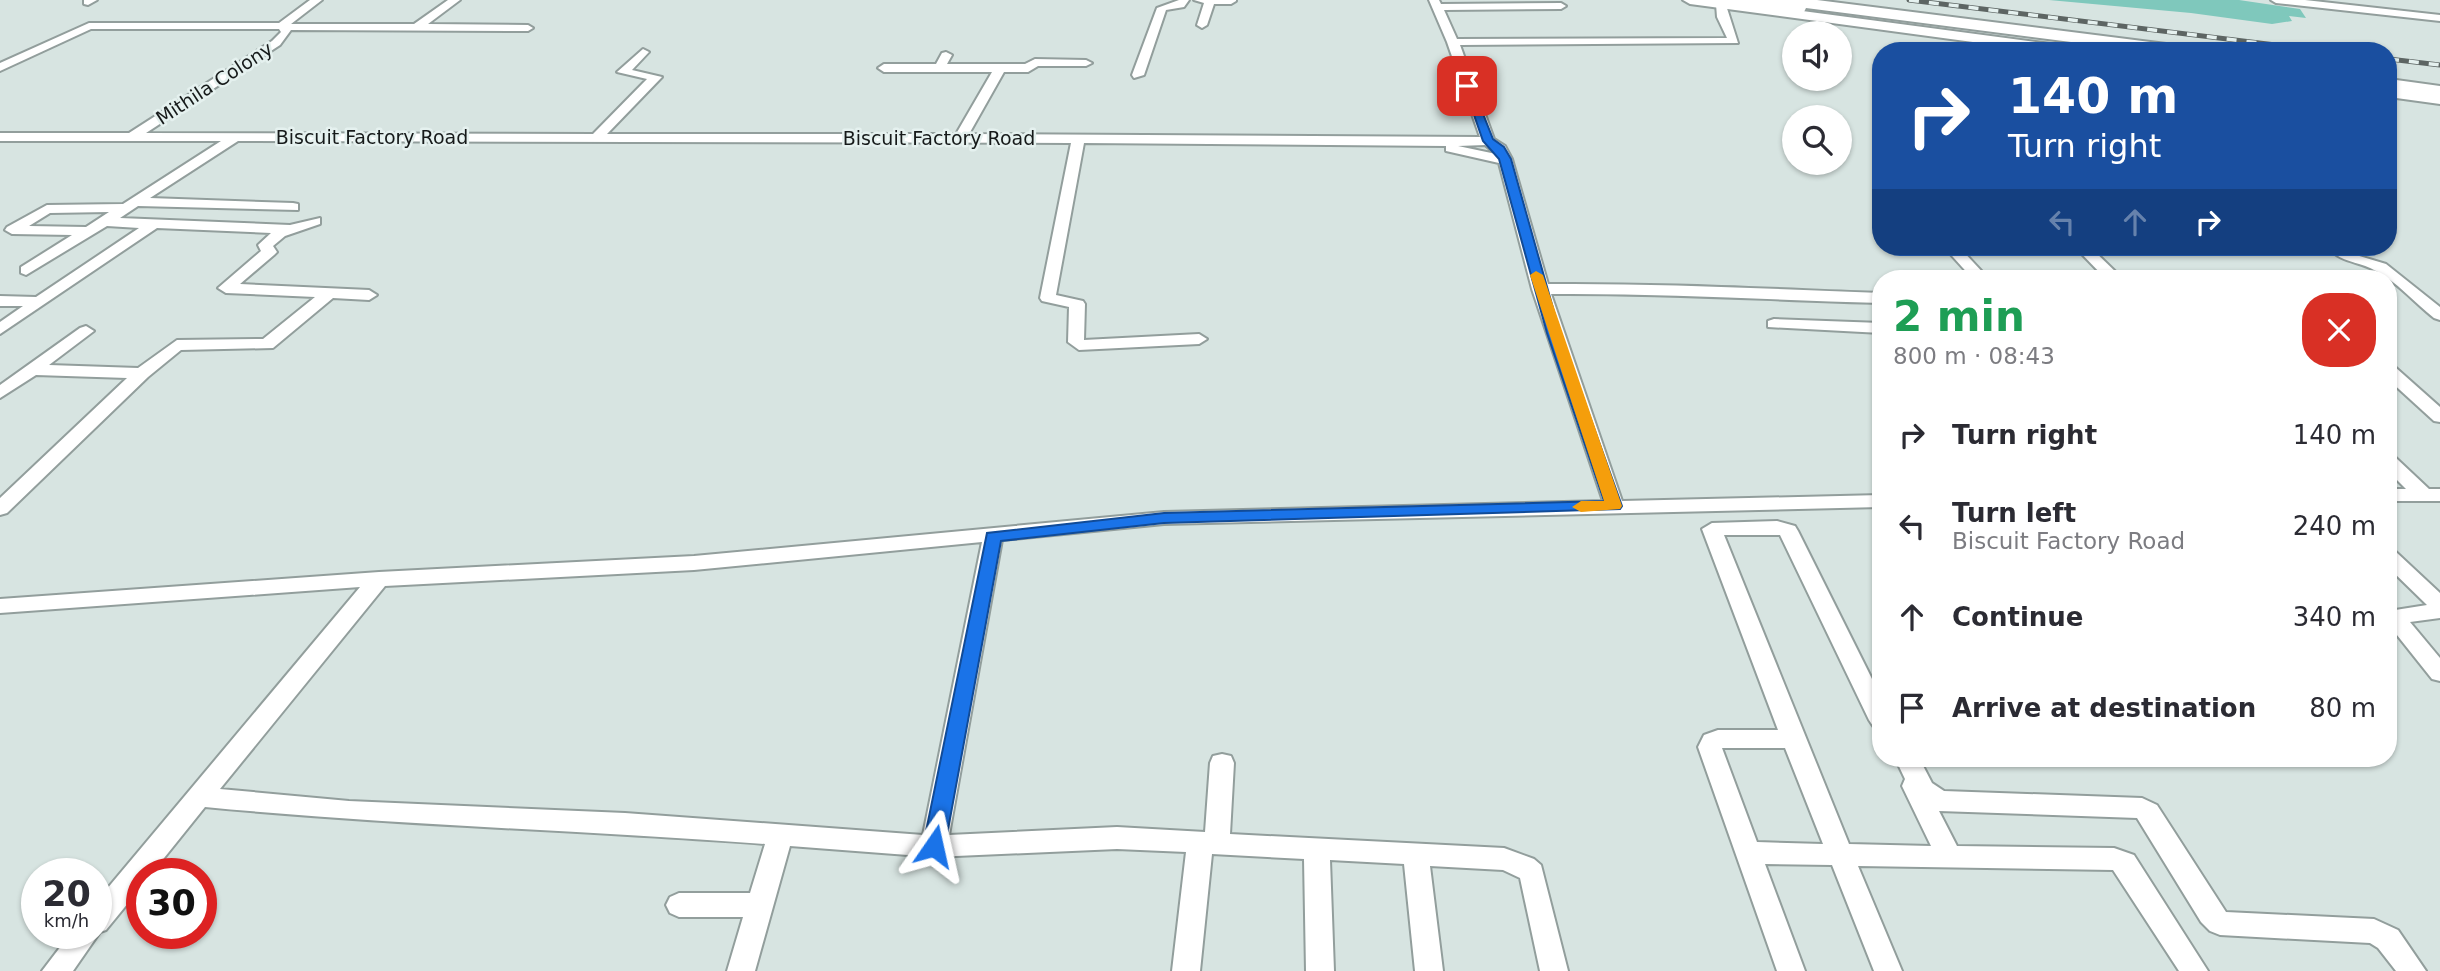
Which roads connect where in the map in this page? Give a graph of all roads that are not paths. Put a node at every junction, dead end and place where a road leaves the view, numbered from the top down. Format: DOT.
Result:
graph roads {
  1 [pos="317,0"];
  2 [pos="455,0"];
  3 [pos="1184,0"];
  4 [pos="1199,0"];
  5 [pos="1690,0"];
  6 [pos="1781,0"];
  7 [pos="2276,0"];
  8 [pos="1210,1"];
  9 [pos="1231,1"];
  10 [pos="1724,2"];
  11 [pos="1436,4"];
  12 [pos="1561,6"];
  13 [pos="2440,18"];
  14 [pos="1202,26"];
  15 [pos="282,27"];
  16 [pos="417,27"];
  17 [pos="528,28"];
  18 [pos="1453,42"];
  19 [pos="2010,42"];
  20 [pos="2051,42"];
  21 [pos="2111,42"];
  22 [pos="1044,46"];
  23 [pos="643,52"];
  24 [pos="946,55"];
  25 [pos="1035,62"];
  26 [pos="1086,63"];
  27 [pos="0,67"];
  28 [pos="884,68"];
  29 [pos="940,68"];
  30 [pos="1000,68"];
  31 [pos="1138,75"];
  32 [pos="2397,78"];
  33 [pos="2440,83"];
  34 [pos="2397,85"];
  35 [pos="2440,91"];
  36 [pos="2397,93"];
  37 [pos="2440,99"];
  38 [pos="237,136"];
  39 [pos="0,137"];
  40 [pos="132,137"];
  41 [pos="597,137"];
  42 [pos="960,138"];
  43 [pos="1079,138"];
  44 [pos="1488,141"];
  45 [pos="1425,143"];
  46 [pos="1505,160"];
  47 [pos="129,205"];
  48 [pos="293,207"];
  49 [pos="314,221"];
  50 [pos="104,222"];
  51 [pos="154,225"];
  52 [pos="291,229"];
  53 [pos="6,230"];
  54 [pos="89,231"];
  55 [pos="1959,256"];
  56 [pos="2091,256"];
  57 [pos="2348,256"];
  58 [pos="26,270"];
  59 [pos="1973,270"];
  60 [pos="2106,270"];
  61 [pos="2384,270"];
  62 [pos="2397,280"];
  63 [pos="1540,289"];
  64 [pos="331,292"];
  65 [pos="369,295"];
  66 [pos="1817,296"];
  67 [pos="1872,298"];
  68 [pos="0,301"];
  69 [pos="40,302"];
  70 [pos="2440,315"];
  71 [pos="1774,324"];
  72 [pos="1837,327"];
  73 [pos="1872,328"];
  74 [pos="0,329"];
  75 [pos="86,331"];
  76 [pos="1199,339"];
  77 [pos="33,370"];
  78 [pos="142,373"];
  79 [pos="2397,378"];
  80 [pos="0,393"];
  81 [pos="2440,417"];
  82 [pos="2397,468"];
  83 [pos="2397,495"];
  84 [pos="2432,495"];
  85 [pos="1872,501"];
  86 [pos="1786,503"];
  87 [pos="1734,504"];
  88 [pos="1614,506"];
  89 [pos="0,509"];
  90 [pos="1745,527"];
  91 [pos="993,536"];
  92 [pos="2397,565"];
  93 [pos="379,579"];
  94 [pos="2440,605"];
  95 [pos="0,606"];
  96 [pos="2440,611"];
  97 [pos="2397,617"];
  98 [pos="2397,621"];
  99 [pos="2440,673"];
  100 [pos="1872,684"];
  101 [pos="1872,702"];
  102 [pos="1793,739"];
  103 [pos="1222,763"];
  104 [pos="1904,767"];
  105 [pos="1912,767"];
  106 [pos="199,797"];
  107 [pos="780,835"];
  108 [pos="1208,844"];
  109 [pos="934,846"];
  110 [pos="1317,850"];
  111 [pos="1748,853"];
  112 [pos="1416,855"];
  113 [pos="1840,855"];
  114 [pos="1949,857"];
  115 [pos="112,903"];
  116 [pos="680,905"];
  117 [pos="759,905"];
  118 [pos="74,949"];
  119 [pos="56,971"];
  120 [pos="741,971"];
  121 [pos="1186,971"];
  122 [pos="1320,971"];
  123 [pos="1429,971"];
  124 [pos="1554,971"];
  125 [pos="1791,971"];
  126 [pos="1888,971"];
  127 [pos="2194,971"];
  128 [pos="2412,971"];
  1 -- 15 [label="street, Mithila Colony"];
  2 -- 16 [label="street"];
  3 -- 31 [label="street"];
  4 -- 8 [label="street"];
  5 -- 10 [label="main road"];
  6 -- 21 [label="highway"];
  7 -- 13 [label="street"];
  8 -- 9 [label="street"];
  8 -- 14 [label="street"];
  10 -- 18 [label="street"];
  10 -- 19 [label="main road"];
  10 -- 20 [label="highway"];
  11 -- 12 [label="street"];
  11 -- 18 [label="street"];
  15 -- 16 [label="street"];
  15 -- 27 [label="street"];
  15 -- 40 [label="street, Mithila Colony"];
  16 -- 17 [label="street"];
  18 -- 44 [label="street"];
  22 -- 25 [label="street"];
  23 -- 41 [label="street"];
  24 -- 29 [label="street"];
  25 -- 26 [label="street"];
  25 -- 30 [label="street"];
  28 -- 29 [label="street"];
  29 -- 30 [label="street"];
  30 -- 42 [label="street"];
  32 -- 33 [label="highway"];
  34 -- 35 [label="highway"];
  36 -- 37 [label="main road"];
  38 -- 40 [label="street, Biscuit Factory Road"];
  38 -- 41 [label="street, Biscuit Factory Road"];
  38 -- 47 [label="street"];
  39 -- 40 [label="street, Biscuit Factory Road"];
  41 -- 42 [label="street, Biscuit Factory Road"];
  42 -- 43 [label="street, Biscuit Factory Road"];
  43 -- 45 [label="street, Biscuit Factory Road"];
  43 -- 76 [label="street"];
  44 -- 45 [label="street, Biscuit Factory Road"];
  44 -- 46 [label="street"];
  45 -- 46 [label="street"];
  46 -- 63 [label="street"];
  47 -- 48 [label="street"];
  47 -- 50 [label="street"];
  47 -- 53 [label="street"];
  49 -- 52 [label="street"];
  50 -- 51 [label="street"];
  50 -- 54 [label="street"];
  51 -- 52 [label="street"];
  51 -- 69 [label="street"];
  52 -- 64 [label="street"];
  53 -- 54 [label="street"];
  54 -- 58 [label="street"];
  55 -- 59 [label="street"];
  56 -- 60 [label="street"];
  57 -- 61 [label="street"];
  62 -- 70 [label="street"];
  63 -- 66 [label="street"];
  63 -- 88 [label="street"];
  64 -- 65 [label="street"];
  64 -- 78 [label="street"];
  66 -- 67 [label="street"];
  66 -- 72 [label="street"];
  68 -- 69 [label="street"];
  69 -- 74 [label="street"];
  71 -- 72 [label="street"];
  72 -- 73 [label="street"];
  75 -- 77 [label="street"];
  77 -- 78 [label="street"];
  77 -- 80 [label="street"];
  78 -- 89 [label="street"];
  79 -- 81 [label="street"];
  82 -- 84 [label="street"];
  83 -- 84 [label="street"];
  85 -- 86 [label="street"];
  86 -- 87 [label="street"];
  86 -- 100 [label="street"];
  87 -- 88 [label="street"];
  87 -- 90 [label="street"];
  88 -- 91 [label="street"];
  90 -- 101 [label="street"];
  90 -- 102 [label="street"];
  91 -- 93 [label="street"];
  91 -- 109 [label="street"];
  92 -- 94 [label="street"];
  93 -- 95 [label="street"];
  93 -- 106 [label="street"];
  96 -- 97 [label="street"];
  98 -- 99 [label="street"];
  102 -- 111 [label="street"];
  102 -- 113 [label="street"];
  103 -- 108 [label="street"];
  104 -- 114 [label="street"];
  105 -- 128 [label="street"];
  106 -- 107 [label="street"];
  106 -- 115 [label="street"];
  107 -- 109 [label="street"];
  107 -- 117 [label="street"];
  108 -- 109 [label="street"];
  108 -- 110 [label="street"];
  108 -- 121 [label="street"];
  110 -- 112 [label="street"];
  110 -- 122 [label="street"];
  111 -- 113 [label="street"];
  111 -- 125 [label="street"];
  112 -- 123 [label="street"];
  112 -- 124 [label="street"];
  113 -- 114 [label="street"];
  113 -- 126 [label="street"];
  114 -- 127 [label="street"];
  116 -- 117 [label="street"];
  117 -- 120 [label="street"];
  118 -- 119 [label="street"];
}
